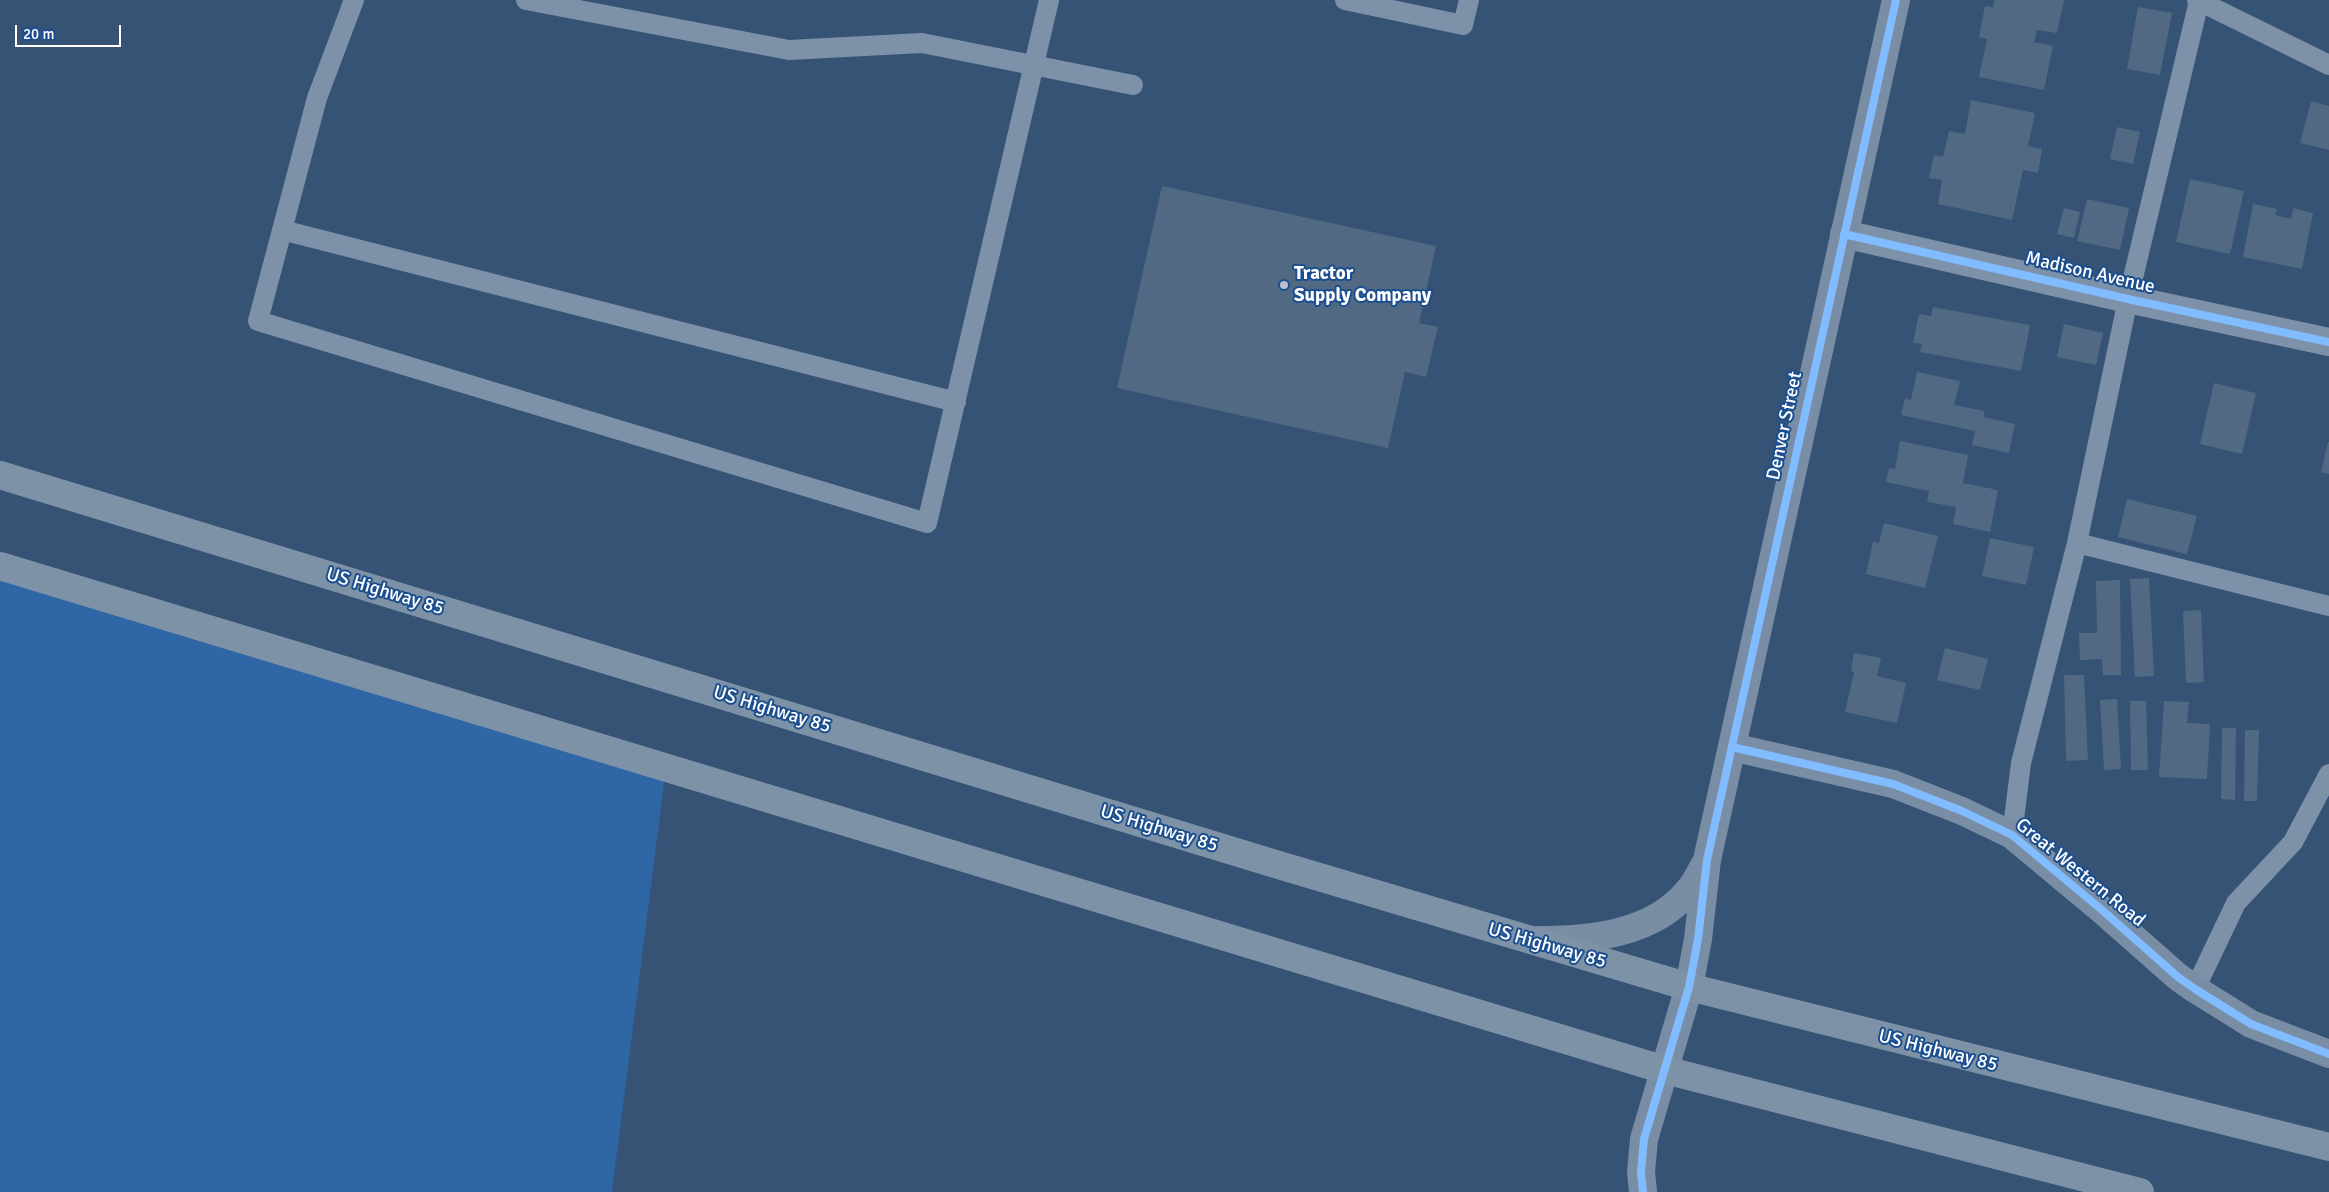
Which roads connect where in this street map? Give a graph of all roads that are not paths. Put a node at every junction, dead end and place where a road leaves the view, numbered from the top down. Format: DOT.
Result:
graph roads {
  1 [pos="354,0"];
  2 [pos="526,0"];
  3 [pos="1049,0"];
  4 [pos="1345,0"];
  5 [pos="1469,0"];
  6 [pos="1896,0"];
  7 [pos="2198,1"];
  8 [pos="1034,65"];
  9 [pos="2329,65"];
  10 [pos="1133,85"];
  11 [pos="282,230"];
  12 [pos="1844,234"];
  13 [pos="2128,299"];
  14 [pos="2329,342"];
  15 [pos="956,402"];
  16 [pos="0,475"];
  17 [pos="2076,543"];
  18 [pos="0,566"];
  19 [pos="2329,606"];
  20 [pos="1732,747"];
  21 [pos="2329,774"];
  22 [pos="2012,835"];
  23 [pos="1707,860"];
  24 [pos="1526,940"];
  25 [pos="1689,987"];
  26 [pos="2195,989"];
  27 [pos="2329,1054"];
  28 [pos="1664,1070"];
  29 [pos="2329,1147"];
  30 [pos="1643,1192"];
  31 [pos="2140,1192"];
  1 -- 11 [label="lane"];
  2 -- 8 [label="lane"];
  3 -- 8 [label="lane"];
  4 -- 5 [label="lane"];
  6 -- 12 [label="street, Denver Street"];
  7 -- 9 [label="lane"];
  7 -- 13 [label="lane"];
  8 -- 10 [label="lane"];
  8 -- 15 [label="lane"];
  11 -- 15 [label="lane"];
  11 -- 15 [label="lane"];
  12 -- 13 [label="street, Madison Avenue"];
  12 -- 20 [label="street, Denver Street"];
  13 -- 14 [label="street, Madison Avenue"];
  13 -- 17 [label="lane"];
  16 -- 24 [label="highway, US Highway 85"];
  17 -- 19 [label="lane"];
  17 -- 22 [label="lane"];
  18 -- 28 [label="highway"];
  20 -- 22 [label="street, Great Western Road"];
  20 -- 23 [label="street, Denver Street"];
  21 -- 26 [label="lane"];
  22 -- 26 [label="street, Great Western Road"];
  23 -- 24 [label="street"];
  23 -- 25 [label="street"];
  24 -- 25 [label="highway, US Highway 85"];
  25 -- 28 [label="street"];
  25 -- 29 [label="highway, US Highway 85"];
  26 -- 27 [label="street, Great Western Road"];
  28 -- 30 [label="street"];
  28 -- 31 [label="highway"];
}
